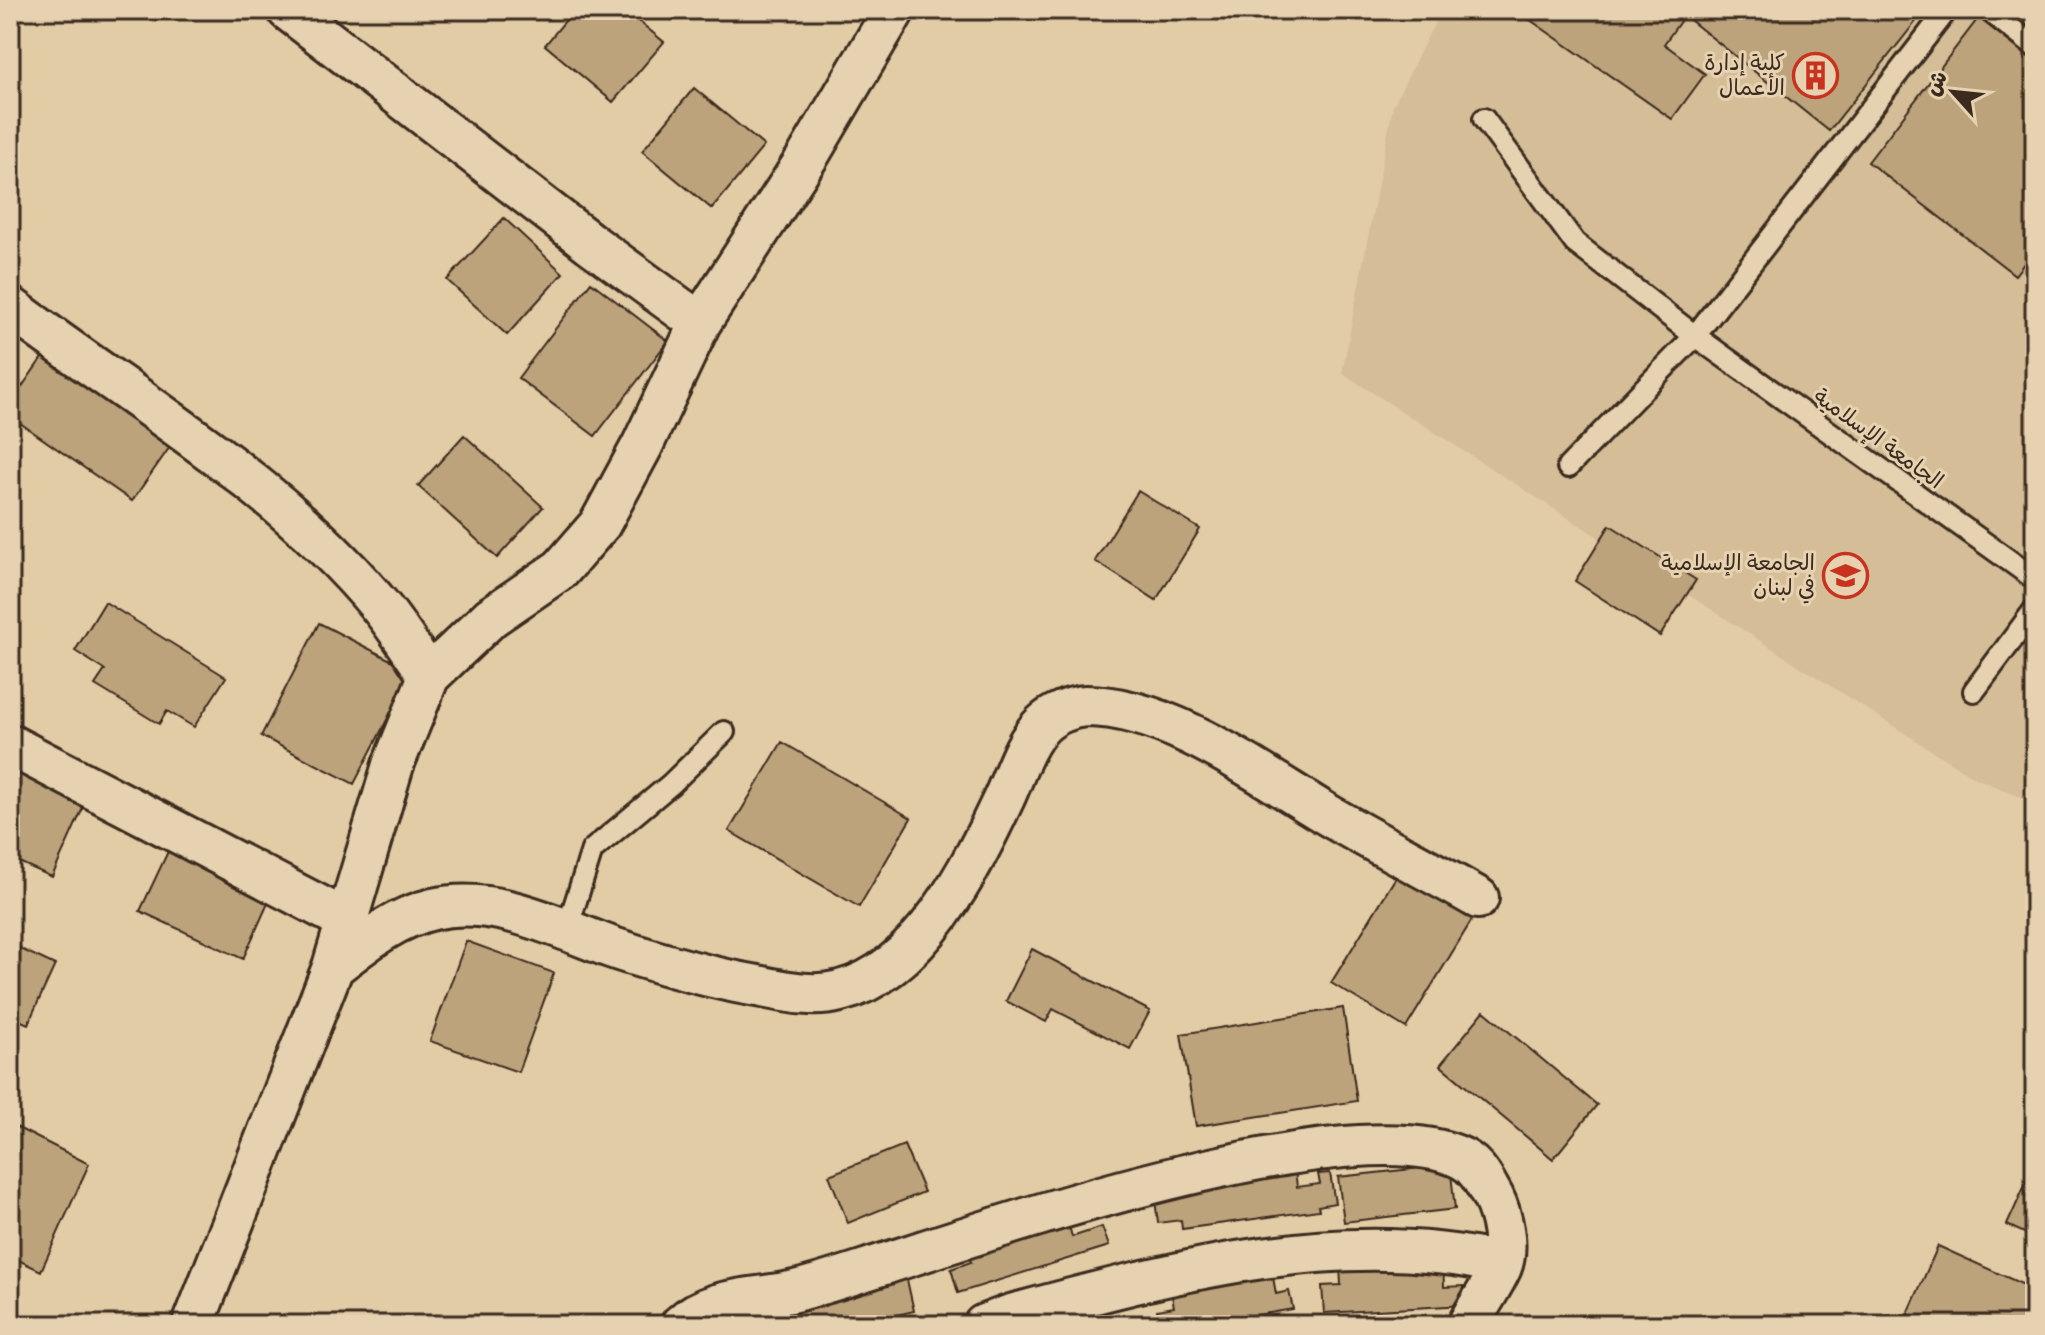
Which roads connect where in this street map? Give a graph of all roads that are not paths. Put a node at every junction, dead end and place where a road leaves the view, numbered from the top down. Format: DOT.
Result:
graph roads {
  1 [pos="288,10"];
  2 [pos="894,10"];
  3 [pos="1947,10"];
  4 [pos="1988,10"];
  5 [pos="2035,47"];
  6 [pos="1484,119"];
  7 [pos="10,307"];
  8 [pos="700,323"];
  9 [pos="1695,336"];
  10 [pos="1568,467"];
  11 [pos="2035,579"];
  12 [pos="2035,609"];
  13 [pos="429,676"];
  14 [pos="1974,691"];
  15 [pos="724,732"];
  16 [pos="10,745"];
  17 [pos="1478,898"];
  18 [pos="348,921"];
  19 [pos="567,929"];
  20 [pos="333,967"];
  21 [pos="1502,1264"];
  22 [pos="193,1325"];
  23 [pos="681,1325"];
  24 [pos="984,1325"];
  25 [pos="1468,1325"];
  1 -- 8 [label="street"];
  2 -- 8 [label="street"];
  3 -- 9 [label="lane"];
  4 -- 5 [label="lane"];
  6 -- 9 [label="lane, الجامعة الإسلامية"];
  7 -- 13 [label="street"];
  8 -- 13 [label="street"];
  9 -- 10 [label="lane"];
  9 -- 11 [label="lane, الجامعة الإسلامية"];
  12 -- 14 [label="lane"];
  13 -- 18 [label="street"];
  15 -- 19 [label="lane"];
  16 -- 18 [label="street"];
  17 -- 19 [label="street"];
  18 -- 20 [label="street"];
  19 -- 20 [label="street"];
  20 -- 22 [label="street"];
  21 -- 23 [label="street"];
  21 -- 24 [label="street"];
  21 -- 25 [label="street"];
}
